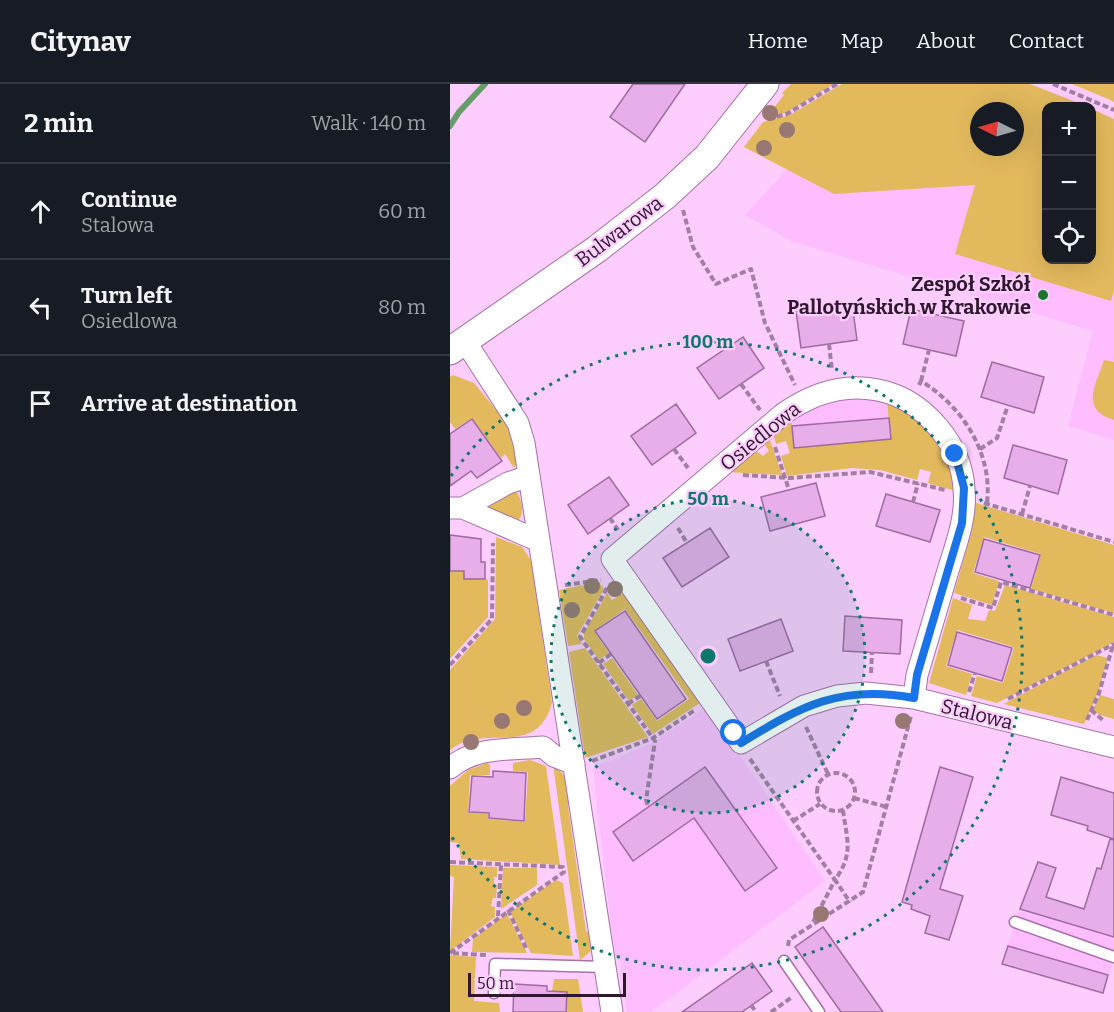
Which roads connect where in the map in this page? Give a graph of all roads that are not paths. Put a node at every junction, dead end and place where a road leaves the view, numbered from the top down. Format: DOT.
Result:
graph roads {
  1 [pos="765,84"];
  2 [pos="457,346"];
  3 [pos="529,476"];
  4 [pos="457,508"];
  5 [pos="538,541"];
  6 [pos="913,704"];
  7 [pos="568,717"];
  8 [pos="543,747"];
  9 [pos="1114,747"];
  10 [pos="745,750"];
  11 [pos="583,762"];
  12 [pos="450,768"];
  13 [pos="1016,922"];
  14 [pos="1114,957"];
  15 [pos="784,961"];
  16 [pos="605,966"];
  17 [pos="494,993"];
  18 [pos="612,1012"];
  19 [pos="819,1012"];
  1 -- 2 [label="street, Bulwarowa"];
  2 -- 3 [label="street"];
  3 -- 4 [label="street"];
  3 -- 5 [label="street"];
  4 -- 5 [label="street"];
  5 -- 7 [label="street"];
  6 -- 9 [label="street, Stalowa"];
  6 -- 10 [label="street, Stalowa"];
  6 -- 10 [label="street, Osiedlowa"];
  7 -- 8 [label="street"];
  7 -- 11 [label="street"];
  8 -- 11 [label="street"];
  8 -- 12 [label="street"];
  11 -- 16 [label="street"];
  13 -- 14 [label="lane"];
  15 -- 19 [label="lane"];
  16 -- 17 [label="lane"];
  16 -- 18 [label="street"];
}
